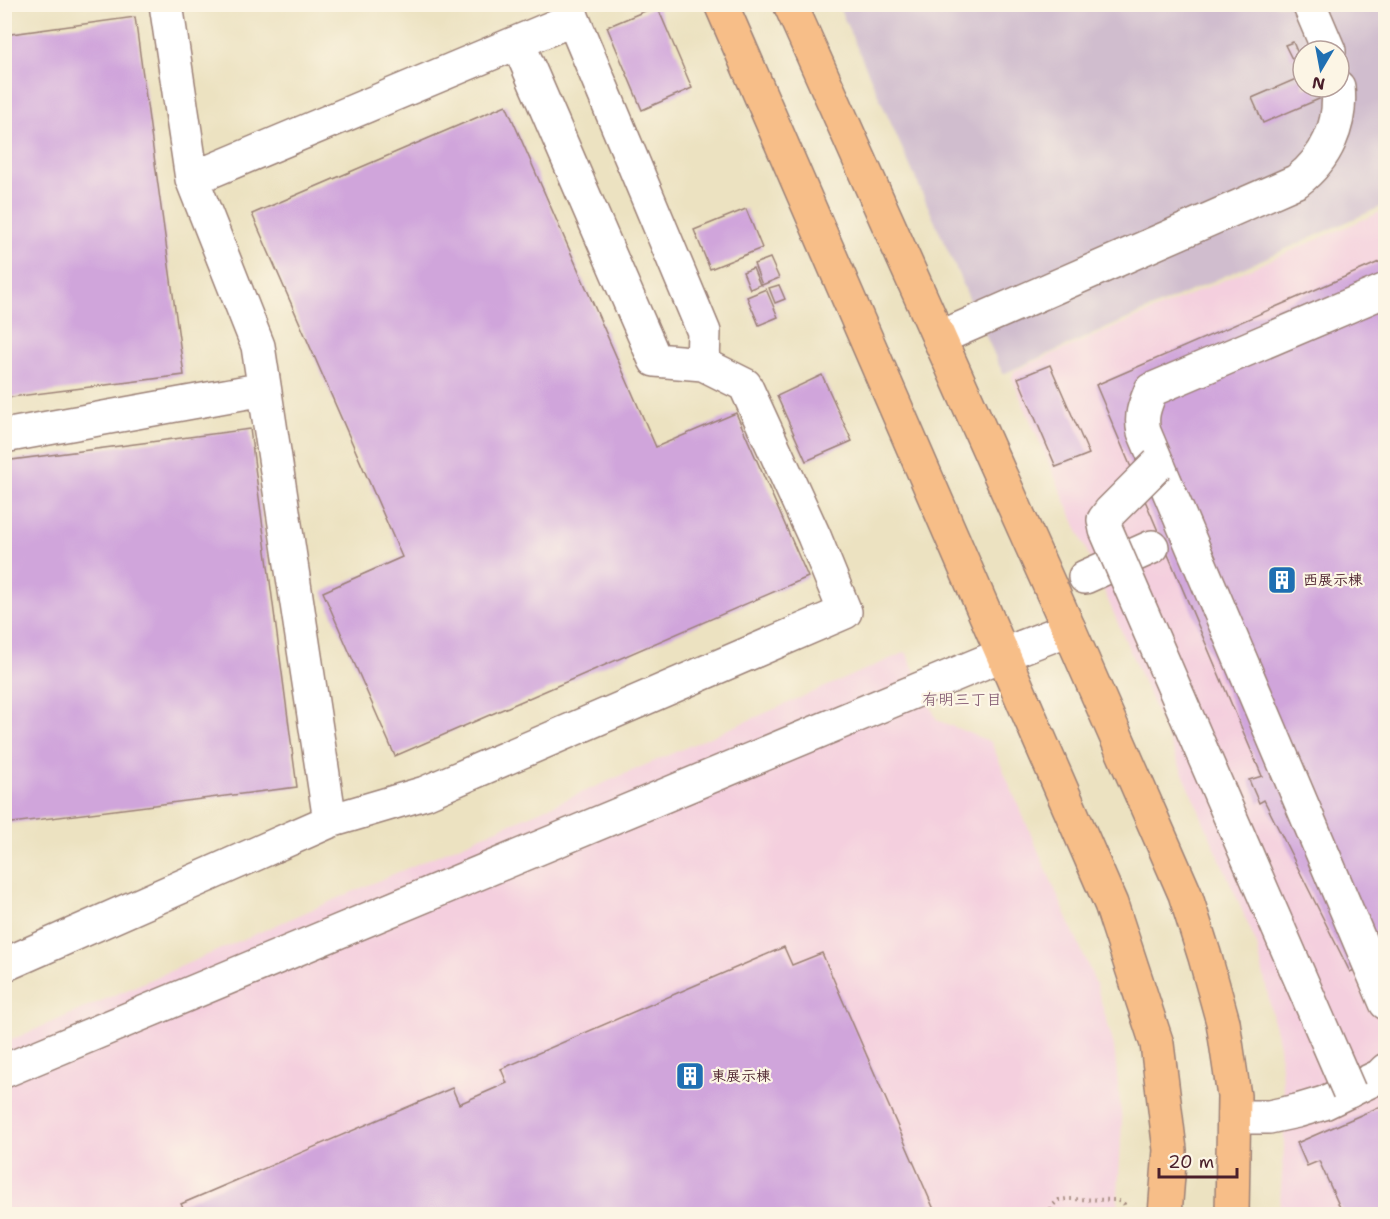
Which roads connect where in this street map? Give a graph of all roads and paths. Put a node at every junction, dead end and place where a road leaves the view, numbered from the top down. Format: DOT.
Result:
graph roads {
  1 [pos="166,4"];
  2 [pos="722,4"];
  3 [pos="790,4"];
  4 [pos="1309,4"];
  5 [pos="570,12"];
  6 [pos="1324,39"];
  7 [pos="518,43"];
  8 [pos="1337,99"];
  9 [pos="192,179"];
  10 [pos="1386,290"];
  11 [pos="939,338"];
  12 [pos="703,364"];
  13 [pos="264,389"];
  14 [pos="4,436"];
  15 [pos="1158,464"];
  16 [pos="1152,547"];
  17 [pos="1085,577"];
  18 [pos="1069,629"];
  19 [pos="1004,654"];
  20 [pos="330,821"];
  21 [pos="4,965"];
  22 [pos="1386,1003"];
  23 [pos="1386,1070"];
  24 [pos="4,1071"];
  25 [pos="1349,1091"];
  26 [pos="1234,1118"];
  27 [pos="1126,1211"];
  28 [pos="1047,1215"];
  29 [pos="1165,1215"];
  30 [pos="1232,1215"];
  1 -- 9 [label="street"];
  2 -- 19 [label="main road"];
  3 -- 11 [label="main road"];
  4 -- 6 [label="street"];
  5 -- 7 [label="street"];
  5 -- 12 [label="street"];
  7 -- 9 [label="street"];
  7 -- 12 [label="street"];
  8 -- 11 [label="street"];
  9 -- 13 [label="street"];
  10 -- 15 [label="street"];
  11 -- 18 [label="main road"];
  12 -- 20 [label="street"];
  13 -- 14 [label="street"];
  13 -- 20 [label="street"];
  15 -- 22 [label="street"];
  15 -- 25 [label="street, bridge"];
  16 -- 17 [label="street"];
  18 -- 19 [label="street"];
  18 -- 26 [label="main road"];
  19 -- 24 [label="street"];
  19 -- 29 [label="main road"];
  20 -- 21 [label="street"];
  23 -- 25 [label="street"];
  25 -- 26 [label="street"];
  26 -- 30 [label="main road"];
  27 -- 28 [label="path"];
}
